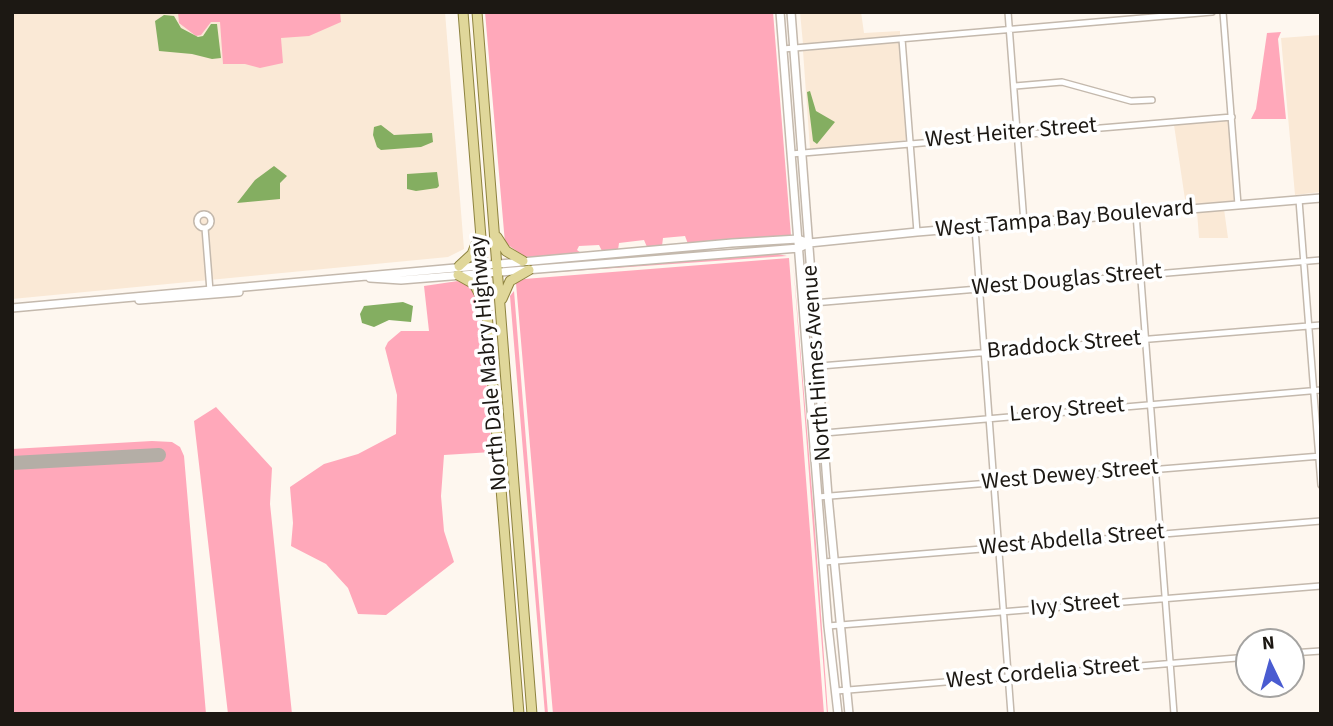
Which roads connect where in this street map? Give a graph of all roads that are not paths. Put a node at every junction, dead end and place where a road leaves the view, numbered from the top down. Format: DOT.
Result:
graph roads {
  1 [pos="463,12"];
  2 [pos="477,12"];
  3 [pos="780,12"];
  4 [pos="791,12"];
  5 [pos="1008,12"];
  6 [pos="1212,12"];
  7 [pos="1223,12"];
  8 [pos="1009,29"];
  9 [pos="902,39"];
  10 [pos="793,48"];
  11 [pos="783,49"];
  12 [pos="1014,86"];
  13 [pos="1152,100"];
  14 [pos="1232,117"];
  15 [pos="1018,133"];
  16 [pos="910,143"];
  17 [pos="801,153"];
  18 [pos="791,154"];
  19 [pos="1321,198"];
  20 [pos="1299,200"];
  21 [pos="1238,205"];
  22 [pos="1136,214"];
  23 [pos="1024,223"];
  24 [pos="205,228"];
  25 [pos="975,228"];
  26 [pos="917,232"];
  27 [pos="494,233"];
  28 [pos="480,234"];
  29 [pos="798,239"];
  30 [pos="732,243"];
  31 [pos="808,243"];
  32 [pos="799,248"];
  33 [pos="649,250"];
  34 [pos="773,250"];
  35 [pos="733,253"];
  36 [pos="592,255"];
  37 [pos="573,257"];
  38 [pos="650,260"];
  39 [pos="1321,260"];
  40 [pos="523,261"];
  41 [pos="1304,262"];
  42 [pos="593,265"];
  43 [pos="800,266"];
  44 [pos="574,267"];
  45 [pos="497,268"];
  46 [pos="482,269"];
  47 [pos="529,270"];
  48 [pos="459,271"];
  49 [pos="1140,275"];
  50 [pos="979,288"];
  51 [pos="210,292"];
  52 [pos="813,303"];
  53 [pos="500,304"];
  54 [pos="12,307"];
  55 [pos="485,308"];
  56 [pos="1309,326"];
  57 [pos="1321,326"];
  58 [pos="1145,340"];
  59 [pos="983,353"];
  60 [pos="818,366"];
  61 [pos="808,367"];
  62 [pos="1317,391"];
  63 [pos="1151,404"];
  64 [pos="989,418"];
  65 [pos="823,433"];
  66 [pos="813,434"];
  67 [pos="1320,456"];
  68 [pos="1156,469"];
  69 [pos="993,483"];
  70 [pos="1321,485"];
  71 [pos="828,496"];
  72 [pos="818,497"];
  73 [pos="1321,521"];
  74 [pos="830,523"];
  75 [pos="820,524"];
  76 [pos="1161,534"];
  77 [pos="998,547"];
  78 [pos="506,548"];
  79 [pos="519,548"];
  80 [pos="824,562"];
  81 [pos="834,562"];
  82 [pos="1321,586"];
  83 [pos="1166,599"];
  84 [pos="1003,612"];
  85 [pos="840,625"];
  86 [pos="828,626"];
  87 [pos="1235,658"];
  88 [pos="1170,663"];
  89 [pos="1008,677"];
  90 [pos="848,690"];
  91 [pos="836,691"];
  92 [pos="519,714"];
  93 [pos="532,714"];
  94 [pos="838,714"];
  95 [pos="849,714"];
  96 [pos="1011,714"];
  97 [pos="1174,714"];
  1 -- 28 [label="main road, North Dale Mabry Highway"];
  2 -- 27 [label="main road, North Dale Mabry Highway"];
  3 -- 11 [label="street, North Himes Avenue"];
  4 -- 10 [label="street, North Himes Avenue"];
  5 -- 8 [label="street"];
  6 -- 8 [label="street"];
  7 -- 14 [label="street"];
  8 -- 9 [label="street"];
  8 -- 12 [label="street"];
  9 -- 10 [label="street"];
  9 -- 16 [label="street"];
  10 -- 11 [label="street"];
  10 -- 17 [label="street, North Himes Avenue"];
  11 -- 18 [label="street, North Himes Avenue"];
  12 -- 13 [label="street"];
  12 -- 15 [label="street"];
  14 -- 15 [label="street, West Heiter Street"];
  14 -- 21 [label="street"];
  15 -- 16 [label="street, West Heiter Street"];
  15 -- 23 [label="street"];
  16 -- 17 [label="street, West Heiter Street"];
  16 -- 26 [label="street"];
  17 -- 18 [label="street, West Heiter Street"];
  17 -- 31 [label="street, North Himes Avenue"];
  18 -- 29 [label="street, North Himes Avenue"];
  19 -- 20 [label="street, West Tampa Bay Boulevard"];
  20 -- 21 [label="street, West Tampa Bay Boulevard"];
  20 -- 41 [label="street"];
  21 -- 22 [label="street, West Tampa Bay Boulevard"];
  22 -- 23 [label="street, West Tampa Bay Boulevard"];
  22 -- 49 [label="street"];
  23 -- 25 [label="street, West Tampa Bay Boulevard"];
  24 -- 51 [label="street"];
  25 -- 26 [label="street, West Tampa Bay Boulevard"];
  25 -- 50 [label="street"];
  26 -- 31 [label="street, West Tampa Bay Boulevard"];
  27 -- 40 [label="main road"];
  27 -- 45 [label="main road, North Dale Mabry Highway"];
  28 -- 46 [label="main road, North Dale Mabry Highway"];
  28 -- 48 [label="main road"];
  29 -- 30 [label="street, West Tampa Bay Boulevard"];
  29 -- 31 [label="street, West Tampa Bay Boulevard"];
  29 -- 32 [label="street, North Himes Avenue"];
  30 -- 33 [label="street, West Tampa Bay Boulevard"];
  30 -- 35 [label="street"];
  31 -- 32 [label="street, West Tampa Bay Boulevard"];
  31 -- 52 [label="street, North Himes Avenue"];
  32 -- 34 [label="street, West Tampa Bay Boulevard"];
  32 -- 43 [label="street, North Himes Avenue"];
  33 -- 36 [label="street, West Tampa Bay Boulevard"];
  33 -- 38 [label="street"];
  34 -- 35 [label="street, West Tampa Bay Boulevard"];
  34 -- 43 [label="street"];
  35 -- 38 [label="street, West Tampa Bay Boulevard"];
  36 -- 37 [label="street, West Tampa Bay Boulevard"];
  36 -- 42 [label="street"];
  37 -- 40 [label="street, West Tampa Bay Boulevard"];
  37 -- 44 [label="street"];
  38 -- 42 [label="street, West Tampa Bay Boulevard"];
  39 -- 41 [label="street, West Douglas Street"];
  40 -- 45 [label="street, West Tampa Bay Boulevard"];
  41 -- 49 [label="street, West Douglas Street"];
  41 -- 56 [label="street"];
  42 -- 44 [label="street, West Tampa Bay Boulevard"];
  43 -- 61 [label="street, North Himes Avenue"];
  44 -- 47 [label="street, West Tampa Bay Boulevard"];
  45 -- 46 [label="street, West Tampa Bay Boulevard"];
  45 -- 47 [label="street, West Tampa Bay Boulevard"];
  45 -- 53 [label="main road, North Dale Mabry Highway"];
  46 -- 48 [label="street, West Tampa Bay Boulevard"];
  46 -- 55 [label="main road, North Dale Mabry Highway"];
  47 -- 53 [label="main road"];
  48 -- 51 [label="street, West Tampa Bay Boulevard"];
  48 -- 55 [label="main road"];
  49 -- 50 [label="street, West Douglas Street"];
  49 -- 58 [label="street"];
  50 -- 52 [label="street, West Douglas Street"];
  50 -- 59 [label="street"];
  51 -- 54 [label="street, West Tampa Bay Boulevard"];
  52 -- 60 [label="street, North Himes Avenue"];
  53 -- 79 [label="main road, North Dale Mabry Highway"];
  55 -- 78 [label="main road, North Dale Mabry Highway"];
  56 -- 57 [label="street, Braddock Street"];
  56 -- 58 [label="street, Braddock Street"];
  56 -- 62 [label="street"];
  58 -- 59 [label="street, Braddock Street"];
  58 -- 63 [label="street"];
  59 -- 60 [label="street, Braddock Street"];
  59 -- 64 [label="street"];
  60 -- 61 [label="street, Braddock Street"];
  60 -- 65 [label="street, North Himes Avenue"];
  61 -- 66 [label="street, North Himes Avenue"];
  62 -- 63 [label="street, Leroy Street"];
  62 -- 67 [label="street"];
  63 -- 64 [label="street, Leroy Street"];
  63 -- 68 [label="street"];
  64 -- 65 [label="street, Leroy Street"];
  64 -- 69 [label="street"];
  65 -- 66 [label="street, Leroy Street"];
  65 -- 71 [label="street, North Himes Avenue"];
  66 -- 72 [label="street, North Himes Avenue"];
  67 -- 68 [label="street, West Dewey Street"];
  67 -- 70 [label="street"];
  68 -- 69 [label="street, West Dewey Street"];
  68 -- 76 [label="street"];
  69 -- 71 [label="street, West Dewey Street"];
  69 -- 77 [label="street"];
  71 -- 72 [label="street, West Dewey Street"];
  71 -- 74 [label="street, North Himes Avenue"];
  72 -- 75 [label="street, North Himes Avenue"];
  73 -- 76 [label="street, West Abdella Street"];
  74 -- 75 [label="street"];
  74 -- 81 [label="street, North Himes Avenue"];
  75 -- 80 [label="street, North Himes Avenue"];
  76 -- 77 [label="street, West Abdella Street"];
  76 -- 83 [label="street"];
  77 -- 81 [label="street, West Abdella Street"];
  77 -- 84 [label="street"];
  78 -- 79 [label="main road"];
  78 -- 92 [label="main road, North Dale Mabry Highway"];
  79 -- 93 [label="main road, North Dale Mabry Highway"];
  80 -- 81 [label="street, West Abdella Street"];
  80 -- 86 [label="street, North Himes Avenue"];
  81 -- 85 [label="street, North Himes Avenue"];
  82 -- 83 [label="street, Ivy Street"];
  83 -- 84 [label="street, Ivy Street"];
  83 -- 88 [label="street"];
  84 -- 85 [label="street, Ivy Street"];
  84 -- 89 [label="street"];
  85 -- 86 [label="street, Ivy Street"];
  85 -- 90 [label="street, North Himes Avenue"];
  86 -- 91 [label="street, North Himes Avenue"];
  87 -- 88 [label="street, West Cordelia Street"];
  88 -- 89 [label="street, West Cordelia Street"];
  88 -- 97 [label="street"];
  89 -- 90 [label="street, West Cordelia Street"];
  89 -- 96 [label="street"];
  90 -- 91 [label="street, West Cordelia Street"];
  90 -- 95 [label="street, North Himes Avenue"];
  91 -- 94 [label="street, North Himes Avenue"];
}
